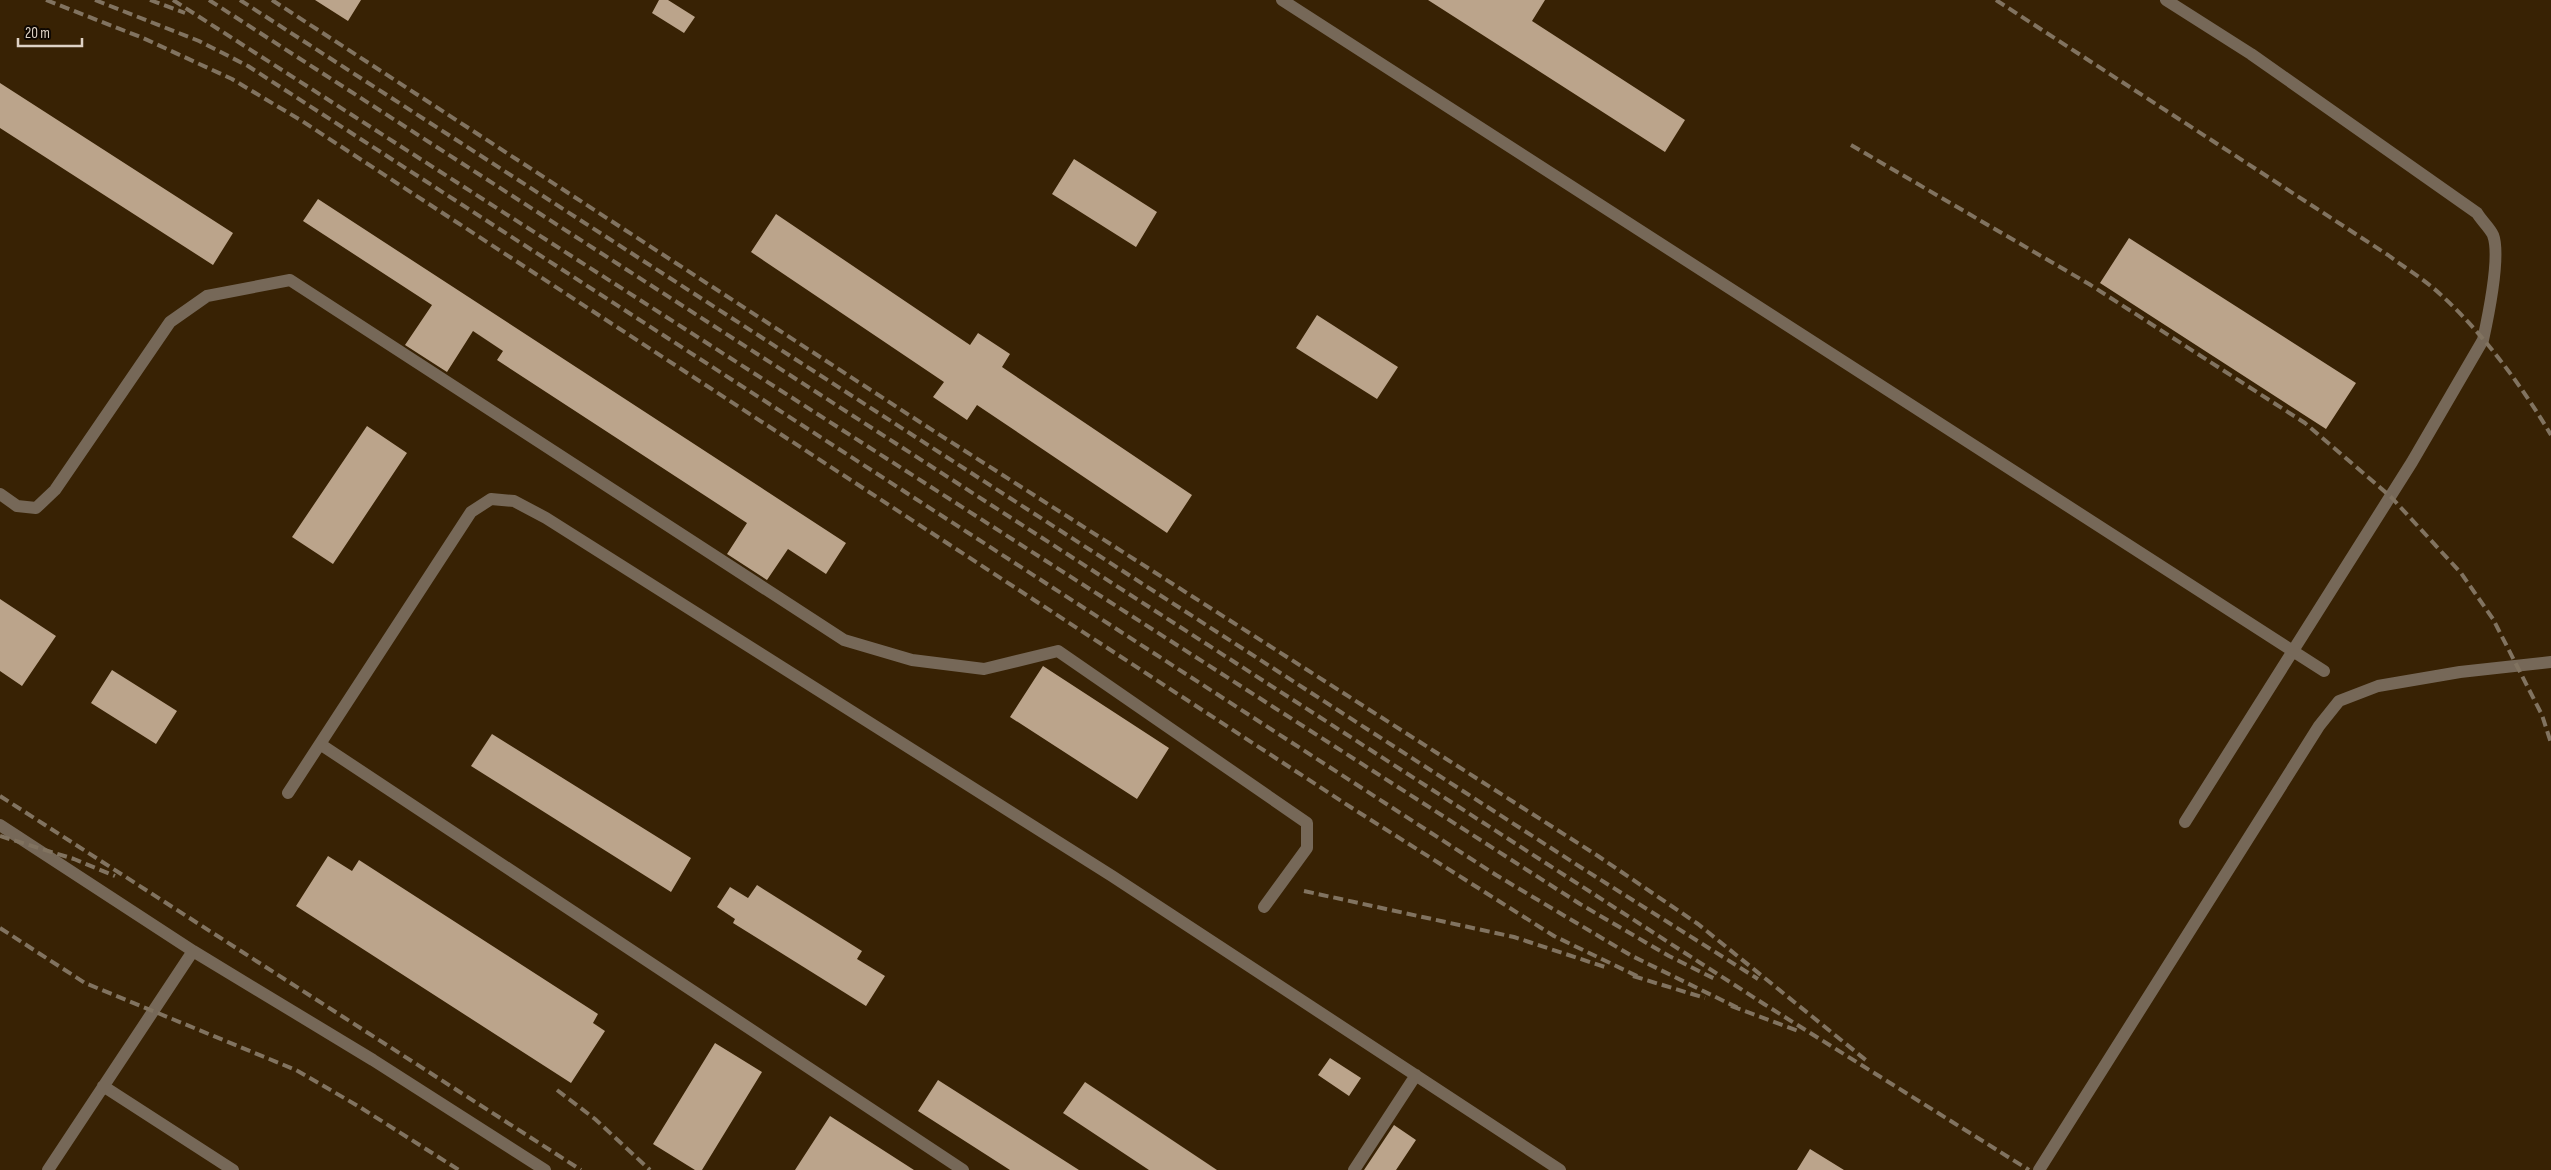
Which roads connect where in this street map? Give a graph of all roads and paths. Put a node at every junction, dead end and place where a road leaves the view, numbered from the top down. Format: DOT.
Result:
graph roads {
  1 [pos="1282,0"];
  2 [pos="2166,0"];
  3 [pos="0,494"];
  4 [pos="2294,653"];
  5 [pos="2551,662"];
  6 [pos="2324,671"];
  7 [pos="320,744"];
  8 [pos="288,793"];
  9 [pos="2185,822"];
  10 [pos="0,825"];
  11 [pos="1264,907"];
  12 [pos="193,951"];
  13 [pos="1416,1075"];
  14 [pos="103,1086"];
  15 [pos="48,1170"];
  16 [pos="233,1170"];
  17 [pos="545,1170"];
  18 [pos="963,1170"];
  19 [pos="1354,1170"];
  20 [pos="1560,1170"];
  21 [pos="2039,1170"];
  1 -- 4 [label="street"];
  2 -- 4 [label="street"];
  3 -- 11 [label="street"];
  4 -- 6 [label="street"];
  4 -- 9 [label="street"];
  5 -- 21 [label="street"];
  7 -- 8 [label="street"];
  7 -- 13 [label="street"];
  7 -- 18 [label="street"];
  10 -- 12 [label="street"];
  12 -- 14 [label="street"];
  12 -- 17 [label="street"];
  13 -- 19 [label="street"];
  13 -- 20 [label="street"];
  14 -- 15 [label="street"];
  14 -- 16 [label="street"];
}
